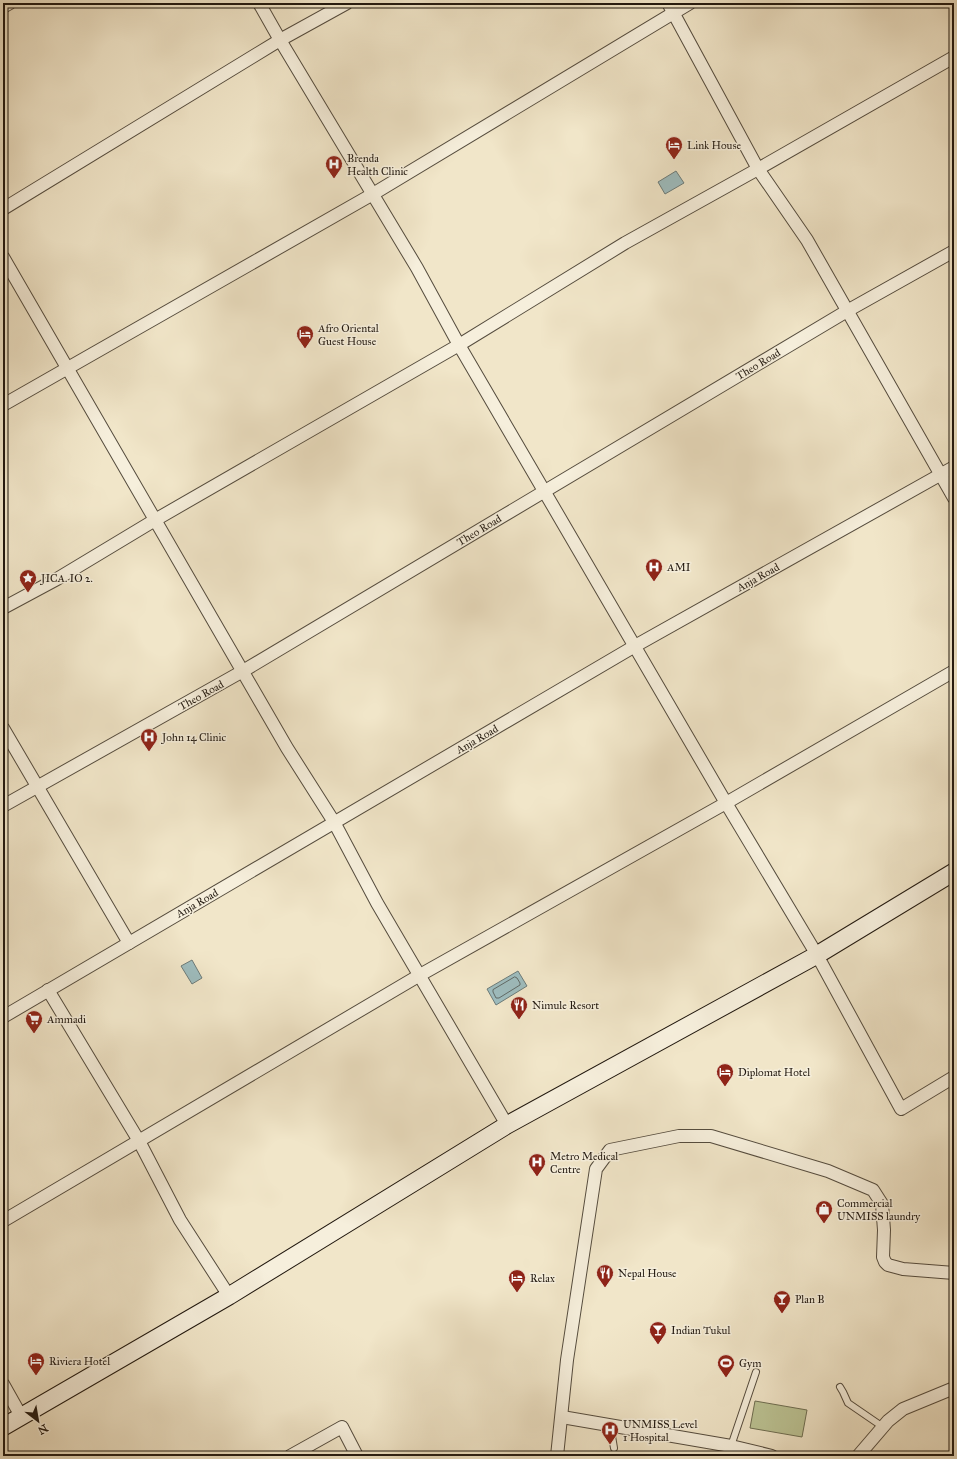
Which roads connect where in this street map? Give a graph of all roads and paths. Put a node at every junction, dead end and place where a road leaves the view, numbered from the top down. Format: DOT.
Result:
graph roads {
  1 [pos="10,3"];
  2 [pos="259,3"];
  3 [pos="347,3"];
  4 [pos="690,3"];
  5 [pos="3,7"];
  6 [pos="670,8"];
  7 [pos="280,40"];
  8 [pos="954,57"];
  9 [pos="758,169"];
  10 [pos="373,194"];
  11 [pos="3,209"];
  12 [pos="954,251"];
  13 [pos="3,257"];
  14 [pos="847,311"];
  15 [pos="459,344"];
  16 [pos="67,368"];
  17 [pos="3,404"];
  18 [pos="954,467"];
  19 [pos="941,475"];
  20 [pos="545,490"];
  21 [pos="954,498"];
  22 [pos="155,520"];
  23 [pos="3,608"];
  24 [pos="635,646"];
  25 [pos="243,671"];
  26 [pos="954,671"];
  27 [pos="3,728"];
  28 [pos="38,786"];
  29 [pos="726,803"];
  30 [pos="3,806"];
  31 [pos="334,822"];
  32 [pos="954,872"];
  33 [pos="129,943"];
  34 [pos="817,955"];
  35 [pos="420,975"];
  36 [pos="48,990"];
  37 [pos="3,1017"];
  38 [pos="954,1077"];
  39 [pos="507,1125"];
  40 [pos="138,1142"];
  41 [pos="3,1221"];
  42 [pos="954,1273"];
  43 [pos="228,1296"];
  44 [pos="756,1372"];
  45 [pos="3,1384"];
  46 [pos="840,1387"];
  47 [pos="954,1388"];
  48 [pos="21,1416"];
  49 [pos="562,1418"];
  50 [pos="3,1427"];
  51 [pos="882,1427"];
  52 [pos="611,1430"];
  53 [pos="730,1446"];
  54 [pos="614,1448"];
  55 [pos="290,1456"];
  56 [pos="357,1456"];
  57 [pos="557,1456"];
  58 [pos="772,1456"];
  59 [pos="858,1456"];
  1 -- 5 [label="street"];
  2 -- 7 [label="street"];
  3 -- 7 [label="street"];
  4 -- 6 [label="street"];
  6 -- 9 [label="street"];
  6 -- 10 [label="street"];
  7 -- 10 [label="street"];
  7 -- 11 [label="street"];
  8 -- 9 [label="street"];
  9 -- 14 [label="street"];
  9 -- 15 [label="street"];
  10 -- 15 [label="street"];
  10 -- 16 [label="street"];
  12 -- 14 [label="street, Theo Road"];
  13 -- 16 [label="street"];
  14 -- 19 [label="street"];
  14 -- 20 [label="street, Theo Road"];
  15 -- 20 [label="street"];
  15 -- 22 [label="street"];
  16 -- 17 [label="street"];
  16 -- 22 [label="street"];
  18 -- 19 [label="street, Anja Road"];
  19 -- 21 [label="street"];
  19 -- 24 [label="street, Anja Road"];
  20 -- 24 [label="street"];
  20 -- 25 [label="street, Theo Road"];
  22 -- 23 [label="street"];
  22 -- 25 [label="street"];
  24 -- 29 [label="street"];
  24 -- 31 [label="street, Anja Road"];
  25 -- 28 [label="street, Theo Road"];
  25 -- 31 [label="street"];
  26 -- 29 [label="street"];
  27 -- 28 [label="street"];
  28 -- 30 [label="street, Theo Road"];
  28 -- 33 [label="street"];
  29 -- 34 [label="street"];
  29 -- 35 [label="street"];
  31 -- 33 [label="street, Anja Road"];
  31 -- 35 [label="street"];
  32 -- 34 [label="street"];
  33 -- 36 [label="street, Anja Road"];
  34 -- 38 [label="street"];
  34 -- 39 [label="street"];
  35 -- 39 [label="street"];
  35 -- 40 [label="street"];
  36 -- 37 [label="street, Anja Road"];
  36 -- 40 [label="street"];
  39 -- 43 [label="street"];
  40 -- 41 [label="street"];
  40 -- 43 [label="street"];
  42 -- 49 [label="street"];
  43 -- 48 [label="street"];
  44 -- 53 [label="lane"];
  45 -- 48 [label="street"];
  46 -- 51 [label="lane"];
  47 -- 51 [label="street"];
  48 -- 50 [label="street"];
  49 -- 53 [label="street"];
  49 -- 57 [label="street"];
  51 -- 59 [label="street"];
  52 -- 54 [label="lane"];
  53 -- 58 [label="street"];
  55 -- 56 [label="street"];
}
